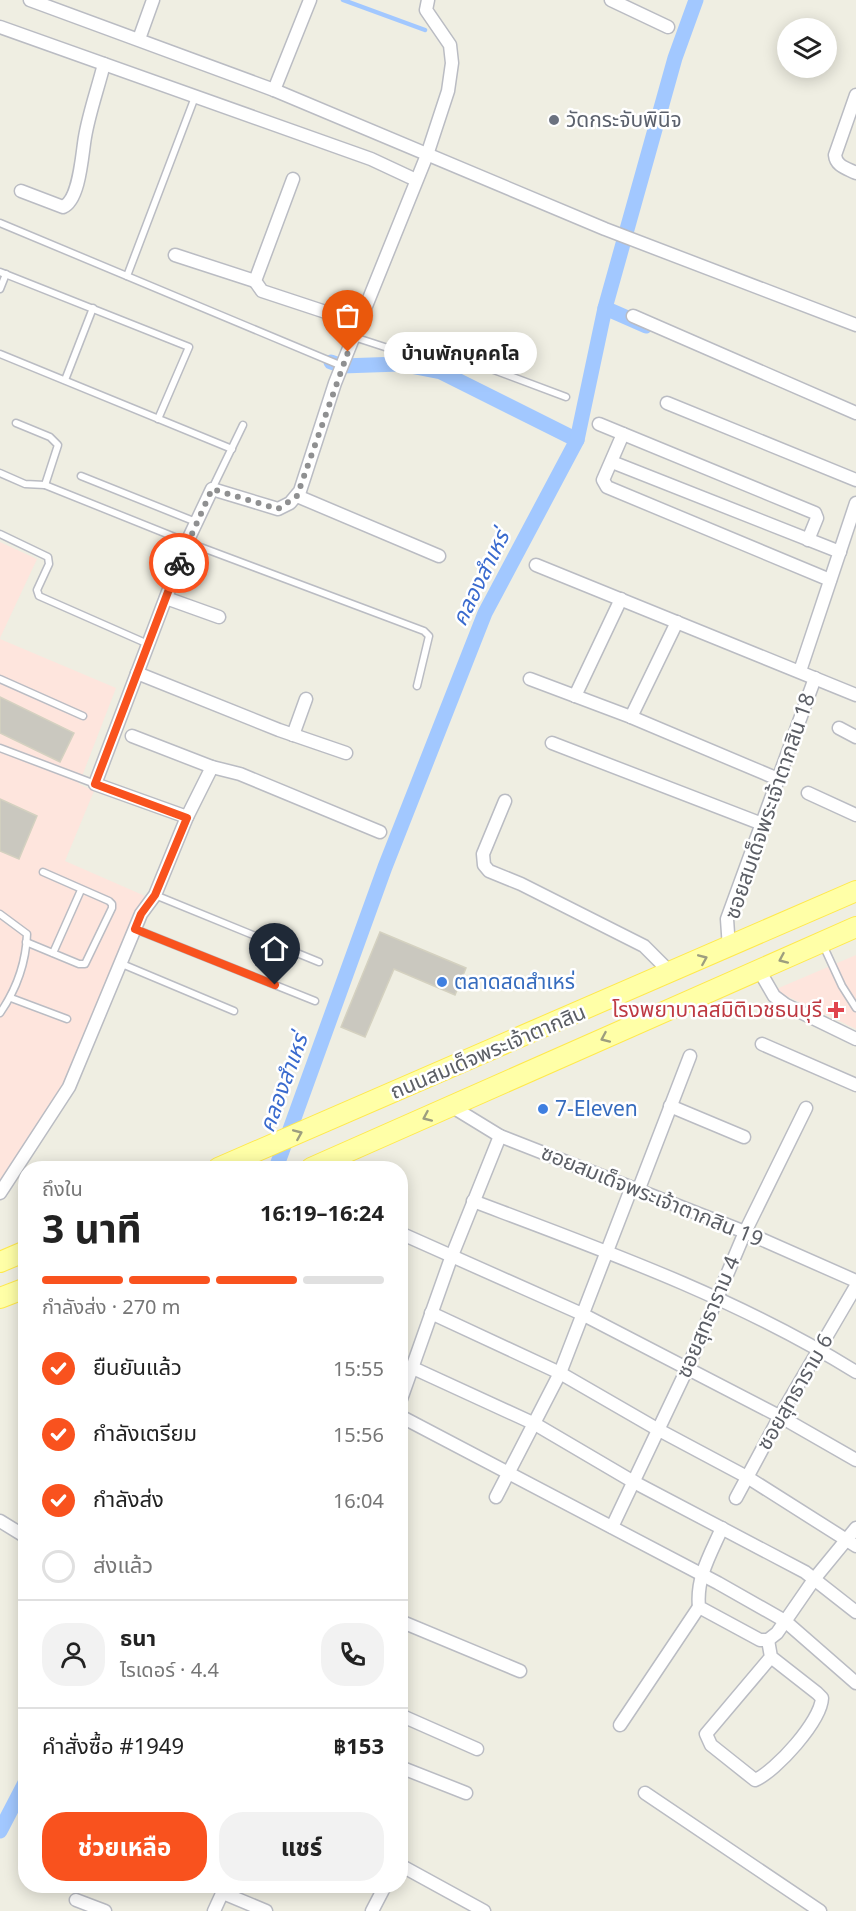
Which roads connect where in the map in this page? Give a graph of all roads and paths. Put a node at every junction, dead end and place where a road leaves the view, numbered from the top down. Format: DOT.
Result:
graph roads {
  1 [pos="30,0"];
  2 [pos="153,0"];
  3 [pos="309,0"];
  4 [pos="428,0"];
  5 [pos="611,0"];
  6 [pos="0,27"];
  7 [pos="668,27"];
  8 [pos="139,39"];
  9 [pos="104,64"];
  10 [pos="274,90"];
  11 [pos="195,94"];
  12 [pos="856,95"];
  13 [pos="427,155"];
  14 [pos="856,172"];
  15 [pos="293,178"];
  16 [pos="416,180"];
  17 [pos="21,190"];
  18 [pos="0,223"];
  19 [pos="175,255"];
  20 [pos="3,273"];
  21 [pos="127,276"];
  22 [pos="255,281"];
  23 [pos="0,289"];
  24 [pos="93,308"];
  25 [pos="633,316"];
  26 [pos="358,323"];
  27 [pos="856,325"];
  28 [pos="353,337"];
  29 [pos="0,354"];
  30 [pos="342,366"];
  31 [pos="64,380"];
  32 [pos="566,397"];
  33 [pos="667,403"];
  34 [pos="856,413"];
  35 [pos="158,419"];
  36 [pos="16,423"];
  37 [pos="599,424"];
  38 [pos="243,425"];
  39 [pos="623,434"];
  40 [pos="232,449"];
  41 [pos="612,462"];
  42 [pos="0,473"];
  43 [pos="81,476"];
  44 [pos="856,480"];
  45 [pos="45,485"];
  46 [pos="212,489"];
  47 [pos="297,496"];
  48 [pos="856,503"];
  49 [pos="197,522"];
  50 [pos="0,534"];
  51 [pos="808,540"];
  52 [pos="187,542"];
  53 [pos="840,552"];
  54 [pos="439,556"];
  55 [pos="536,565"];
  56 [pos="830,580"];
  57 [pos="166,598"];
  58 [pos="621,599"];
  59 [pos="219,617"];
  60 [pos="677,622"];
  61 [pos="148,644"];
  62 [pos="800,671"];
  63 [pos="137,673"];
  64 [pos="815,678"];
  65 [pos="0,679"];
  66 [pos="530,679"];
  67 [pos="417,686"];
  68 [pos="856,695"];
  69 [pos="575,696"];
  70 [pos="306,699"];
  71 [pos="82,716"];
  72 [pos="631,717"];
  73 [pos="839,728"];
  74 [pos="293,735"];
  75 [pos="132,736"];
  76 [pos="856,736"];
  77 [pos="552,743"];
  78 [pos="0,748"];
  79 [pos="346,753"];
  80 [pos="212,767"];
  81 [pos="778,779"];
  82 [pos="95,784"];
  83 [pos="808,793"];
  84 [pos="505,801"];
  85 [pos="856,815"];
  86 [pos="187,818"];
  87 [pos="762,824"];
  88 [pos="380,832"];
  89 [pos="43,872"];
  90 [pos="81,890"];
  91 [pos="856,891"];
  92 [pos="155,895"];
  93 [pos="0,914"];
  94 [pos="856,927"];
  95 [pos="135,929"];
  96 [pos="26,942"];
  97 [pos="822,942"];
  98 [pos="729,948"];
  99 [pos="53,953"];
  100 [pos="319,962"];
  101 [pos="122,964"];
  102 [pos="759,970"];
  103 [pos="670,973"];
  104 [pos="11,998"];
  105 [pos="315,1000"];
  106 [pos="856,1008"];
  107 [pos="234,1011"];
  108 [pos="0,1012"];
  109 [pos="67,1019"];
  110 [pos="856,1039"];
  111 [pos="762,1044"];
  112 [pos="690,1056"];
  113 [pos="856,1085"];
  114 [pos="451,1106"];
  115 [pos="670,1106"];
  116 [pos="806,1108"];
  117 [pos="500,1136"];
  118 [pos="744,1137"];
  119 [pos="21,1161"];
  120 [pos="234,1161"];
  121 [pos="344,1161"];
  122 [pos="18,1165"];
  123 [pos="634,1190"];
  124 [pos="0,1193"];
  125 [pos="473,1201"];
  126 [pos="745,1232"];
  127 [pos="408,1238"];
  128 [pos="607,1252"];
  129 [pos="18,1254"];
  130 [pos="451,1258"];
  131 [pos="0,1262"];
  132 [pos="856,1281"];
  133 [pos="856,1286"];
  134 [pos="18,1291"];
  135 [pos="0,1298"];
  136 [pos="717,1298"];
  137 [pos="432,1314"];
  138 [pos="582,1314"];
  139 [pos="820,1350"];
  140 [pos="688,1367"];
  141 [pos="413,1368"];
  142 [pos="856,1372"];
  143 [pos="560,1373"];
  144 [pos="408,1381"];
  145 [pos="780,1416"];
  146 [pos="408,1420"];
  147 [pos="535,1424"];
  148 [pos="657,1429"];
  149 [pos="856,1460"];
  150 [pos="508,1472"];
  151 [pos="747,1477"];
  152 [pos="632,1481"];
  153 [pos="496,1497"];
  154 [pos="736,1498"];
  155 [pos="0,1521"];
  156 [pos="612,1527"];
  157 [pos="722,1528"];
  158 [pos="856,1528"];
  159 [pos="18,1532"];
  160 [pos="851,1542"];
  161 [pos="701,1575"];
  162 [pos="815,1578"];
  163 [pos="699,1607"];
  164 [pos="856,1612"];
  165 [pos="785,1621"];
  166 [pos="408,1624"];
  167 [pos="768,1640"];
  168 [pos="771,1657"];
  169 [pos="520,1671"];
  170 [pos="856,1683"];
  171 [pos="408,1719"];
  172 [pos="620,1725"];
  173 [pos="477,1749"];
  174 [pos="408,1770"];
  175 [pos="466,1793"];
  176 [pos="645,1793"];
  177 [pos="408,1869"];
  178 [pos="222,1893"];
  179 [pos="232,1893"];
  180 [pos="381,1893"];
  181 [pos="76,1900"];
  182 [pos="105,1911"];
  183 [pos="214,1911"];
  184 [pos="266,1911"];
  185 [pos="372,1911"];
  186 [pos="484,1911"];
  187 [pos="820,1911"];
  1 -- 8 [label="street"];
  2 -- 8 [label="street"];
  3 -- 10 [label="street"];
  4 -- 13 [label="street"];
  5 -- 7 [label="street"];
  6 -- 9 [label="street"];
  8 -- 10 [label="street"];
  9 -- 11 [label="street"];
  9 -- 17 [label="street"];
  10 -- 13 [label="street"];
  11 -- 16 [label="street"];
  11 -- 21 [label="lane"];
  12 -- 14 [label="street"];
  13 -- 16 [label="street"];
  13 -- 27 [label="street"];
  15 -- 22 [label="street"];
  16 -- 26 [label="street"];
  18 -- 21 [label="lane"];
  19 -- 22 [label="street"];
  20 -- 23 [label="lane"];
  20 -- 24 [label="lane"];
  21 -- 30 [label="lane"];
  22 -- 26 [label="street"];
  24 -- 31 [label="lane"];
  24 -- 35 [label="lane"];
  25 -- 34 [label="street"];
  26 -- 28 [label="street"];
  28 -- 30 [label="street"];
  28 -- 32 [label="lane"];
  29 -- 31 [label="lane"];
  30 -- 47 [label="street"];
  31 -- 35 [label="lane"];
  33 -- 44 [label="street"];
  35 -- 40 [label="lane"];
  36 -- 45 [label="lane"];
  37 -- 39 [label="street"];
  38 -- 40 [label="lane"];
  39 -- 41 [label="street"];
  39 -- 51 [label="street"];
  40 -- 46 [label="lane"];
  41 -- 51 [label="street"];
  41 -- 56 [label="street"];
  42 -- 45 [label="lane"];
  43 -- 49 [label="lane"];
  45 -- 52 [label="lane"];
  46 -- 47 [label="street"];
  46 -- 49 [label="street"];
  47 -- 54 [label="street"];
  48 -- 53 [label="street, ซอยสมเด็จพระเจ้าตากสิน 18"];
  49 -- 52 [label="street"];
  50 -- 61 [label="lane"];
  51 -- 53 [label="street"];
  52 -- 57 [label="street"];
  52 -- 67 [label="lane"];
  53 -- 56 [label="street, ซอยสมเด็จพระเจ้าตากสิน 18"];
  55 -- 58 [label="street"];
  56 -- 62 [label="street, ซอยสมเด็จพระเจ้าตากสิน 18"];
  57 -- 59 [label="street"];
  57 -- 61 [label="street"];
  58 -- 60 [label="street"];
  58 -- 69 [label="street"];
  60 -- 62 [label="street"];
  60 -- 72 [label="street"];
  61 -- 63 [label="street"];
  62 -- 64 [label="street, ซอยสมเด็จพระเจ้าตากสิน 18"];
  63 -- 74 [label="street"];
  63 -- 82 [label="street"];
  64 -- 68 [label="street"];
  64 -- 81 [label="street, ซอยสมเด็จพระเจ้าตากสิน 18"];
  65 -- 71 [label="lane"];
  66 -- 69 [label="street"];
  69 -- 72 [label="street"];
  70 -- 74 [label="street"];
  72 -- 81 [label="street"];
  73 -- 76 [label="street"];
  74 -- 79 [label="street"];
  75 -- 80 [label="street"];
  77 -- 87 [label="street"];
  78 -- 82 [label="lane"];
  80 -- 86 [label="street"];
  80 -- 88 [label="street"];
  81 -- 87 [label="street, ซอยสมเด็จพระเจ้าตากสิน 18"];
  82 -- 86 [label="street"];
  83 -- 85 [label="street"];
  84 -- 103 [label="street"];
  86 -- 92 [label="street"];
  87 -- 98 [label="street, ซอยสมเด็จพระเจ้าตากสิน 18"];
  89 -- 90 [label="lane"];
  90 -- 99 [label="lane"];
  90 -- 99 [label="lane"];
  91 -- 98 [label="main road, ถนนสมเด็จพระเจ้าตากสิน"];
  92 -- 95 [label="street"];
  92 -- 100 [label="lane"];
  93 -- 96 [label="lane"];
  94 -- 97 [label="main road, ถนนสมเด็จพระเจ้าตากสิน"];
  95 -- 101 [label="street"];
  95 -- 105 [label="lane"];
  96 -- 99 [label="lane"];
  96 -- 104 [label="lane"];
  97 -- 102 [label="main road, ถนนสมเด็จพระเจ้าตากสิน, one-way"];
  97 -- 106 [label="lane"];
  103 -- 98 [label="main road, ถนนสมเด็จพระเจ้าตากสิน, one-way"];
  101 -- 107 [label="lane"];
  101 -- 119 [label="street"];
  102 -- 110 [label="street"];
  102 -- 114 [label="main road, ถนนสมเด็จพระเจ้าตากสิน, one-way"];
  120 -- 103 [label="main road, ถนนสมเด็จพระเจ้าตากสิน, one-way"];
  104 -- 108 [label="lane"];
  104 -- 109 [label="lane"];
  111 -- 113 [label="street"];
  112 -- 115 [label="street"];
  114 -- 117 [label="street, ซอยสมเด็จพระเจ้าตากสิน 19"];
  114 -- 121 [label="main road, ถนนสมเด็จพระเจ้าตากสิน, one-way"];
  115 -- 118 [label="street"];
  115 -- 123 [label="street"];
  116 -- 126 [label="street, ซอยสุทธาราม 4"];
  117 -- 123 [label="street, ซอยสมเด็จพระเจ้าตากสิน 19"];
  117 -- 125 [label="street"];
  122 -- 124 [label="street"];
  123 -- 126 [label="street, ซอยสมเด็จพระเจ้าตากสิน 19"];
  123 -- 128 [label="street"];
  125 -- 128 [label="street"];
  125 -- 130 [label="street"];
  126 -- 132 [label="street, ซอยสมเด็จพระเจ้าตากสิน 19"];
  126 -- 136 [label="street, ซอยสุทธาราม 4"];
  127 -- 130 [label="street"];
  128 -- 136 [label="street"];
  128 -- 138 [label="street"];
  129 -- 131 [label="main road"];
  130 -- 137 [label="street"];
  130 -- 138 [label="street"];
  133 -- 139 [label="street, ซอยสุทธาราม 6"];
  134 -- 135 [label="main road"];
  136 -- 139 [label="street"];
  136 -- 140 [label="street, ซอยสุทธาราม 4"];
  137 -- 141 [label="street"];
  137 -- 143 [label="street"];
  138 -- 140 [label="street"];
  138 -- 143 [label="street"];
  139 -- 142 [label="street"];
  139 -- 145 [label="street, ซอยสุทธาราม 6"];
  140 -- 145 [label="street"];
  140 -- 148 [label="street, ซอยสุทธาราม 4"];
  141 -- 144 [label="street"];
  141 -- 147 [label="street"];
  143 -- 147 [label="street"];
  143 -- 148 [label="street"];
  145 -- 149 [label="street"];
  145 -- 151 [label="street, ซอยสุทธาราม 6"];
  146 -- 150 [label="street"];
  147 -- 150 [label="street"];
  147 -- 152 [label="street"];
  148 -- 151 [label="street"];
  148 -- 152 [label="street, ซอยสุทธาราม 4"];
  150 -- 153 [label="street"];
  150 -- 156 [label="street"];
  151 -- 154 [label="street, ซอยสุทธาราม 6"];
  151 -- 160 [label="street"];
  152 -- 156 [label="street, ซอยสุทธาราม 4"];
  152 -- 157 [label="street"];
  155 -- 159 [label="street"];
  156 -- 161 [label="street"];
  157 -- 161 [label="street"];
  157 -- 162 [label="street"];
  158 -- 160 [label="street"];
  160 -- 162 [label="street"];
  161 -- 163 [label="street"];
  161 -- 165 [label="street"];
  162 -- 164 [label="street"];
  162 -- 165 [label="street"];
  163 -- 167 [label="street"];
  163 -- 172 [label="street"];
  165 -- 167 [label="street"];
  165 -- 170 [label="street"];
  166 -- 169 [label="street"];
  167 -- 168 [label="street"];
  168 -- 168 [label="street"];
  171 -- 173 [label="street"];
  174 -- 175 [label="street"];
  176 -- 187 [label="street"];
  177 -- 186 [label="street"];
  178 -- 183 [label="street"];
  179 -- 184 [label="street"];
  180 -- 185 [label="street"];
  181 -- 182 [label="street"];
}
